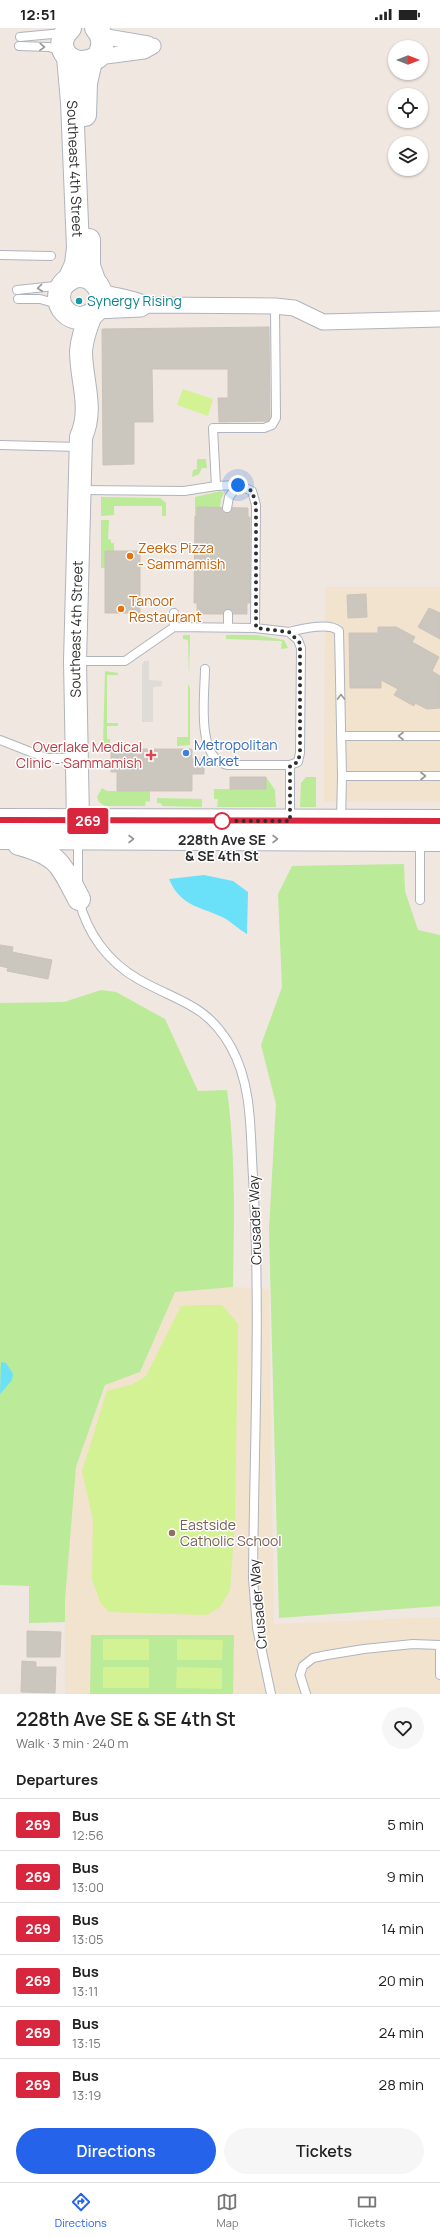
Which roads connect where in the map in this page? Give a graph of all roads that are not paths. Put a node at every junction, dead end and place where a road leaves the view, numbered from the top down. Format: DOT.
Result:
graph roads {
  1 [pos="20,37"];
  2 [pos="67,42"];
  3 [pos="97,45"];
  4 [pos="19,46"];
  5 [pos="0,256"];
  6 [pos="51,256"];
  7 [pos="16,290"];
  8 [pos="65,295"];
  9 [pos="18,299"];
  10 [pos="95,300"];
  11 [pos="275,306"];
  12 [pos="440,319"];
  13 [pos="80,442"];
  14 [pos="0,445"];
  15 [pos="238,485"];
  16 [pos="216,486"];
  17 [pos="80,490"];
  18 [pos="228,508"];
  19 [pos="174,613"];
  20 [pos="228,614"];
  21 [pos="174,628"];
  22 [pos="228,628"];
  23 [pos="256,628"];
  24 [pos="289,632"];
  25 [pos="75,661"];
  26 [pos="205,669"];
  27 [pos="341,736"];
  28 [pos="440,736"];
  29 [pos="0,740"];
  30 [pos="76,758"];
  31 [pos="290,766"];
  32 [pos="342,776"];
  33 [pos="440,776"];
  34 [pos="0,820"];
  35 [pos="290,821"];
  36 [pos="341,821"];
  37 [pos="440,821"];
  38 [pos="78,830"];
  39 [pos="0,838"];
  40 [pos="430,840"];
  41 [pos="0,841"];
  42 [pos="79,899"];
  43 [pos="420,900"];
  44 [pos="440,1675"];
  45 [pos="271,1694"];
  46 [pos="306,1694"];
  1 -- 2 [label="lane"];
  2 -- 3 [label="street"];
  4 -- 2 [label="lane, one-way"];
  2 -- 8 [label="street, Southeast 4th Street"];
  3 -- 10 [label="street, Southeast 4th Street"];
  5 -- 6 [label="lane"];
  8 -- 7 [label="lane, one-way"];
  8 -- 9 [label="lane"];
  8 -- 10 [label="street"];
  8 -- 10 [label="street"];
  8 -- 13 [label="street, Southeast 4th Street"];
  10 -- 11 [label="street"];
  10 -- 13 [label="street, Southeast 4th Street"];
  11 -- 12 [label="street"];
  11 -- 16 [label="lane"];
  13 -- 14 [label="lane"];
  13 -- 17 [label="street, Southeast 4th Street"];
  15 -- 16 [label="lane"];
  15 -- 18 [label="lane"];
  15 -- 23 [label="lane"];
  16 -- 17 [label="lane"];
  17 -- 25 [label="street, Southeast 4th Street"];
  19 -- 21 [label="lane"];
  20 -- 22 [label="lane"];
  21 -- 22 [label="lane"];
  21 -- 25 [label="lane"];
  22 -- 23 [label="lane"];
  23 -- 24 [label="lane"];
  27 -- 24 [label="lane, one-way"];
  24 -- 31 [label="lane"];
  25 -- 30 [label="street, Southeast 4th Street"];
  26 -- 31 [label="lane"];
  28 -- 27 [label="lane, one-way"];
  27 -- 32 [label="lane"];
  29 -- 30 [label="lane"];
  30 -- 38 [label="street, Southeast 4th Street"];
  31 -- 35 [label="lane"];
  32 -- 33 [label="lane, one-way"];
  32 -- 36 [label="lane"];
  34 -- 38 [label="street"];
  35 -- 36 [label="street"];
  35 -- 38 [label="street"];
  36 -- 37 [label="street"];
  38 -- 39 [label="street"];
  38 -- 40 [label="street, one-way"];
  38 -- 42 [label="lane, Crusader Way"];
  40 -- 43 [label="lane"];
  41 -- 42 [label="street"];
  42 -- 45 [label="lane, Crusader Way"];
  44 -- 46 [label="lane"];
}
